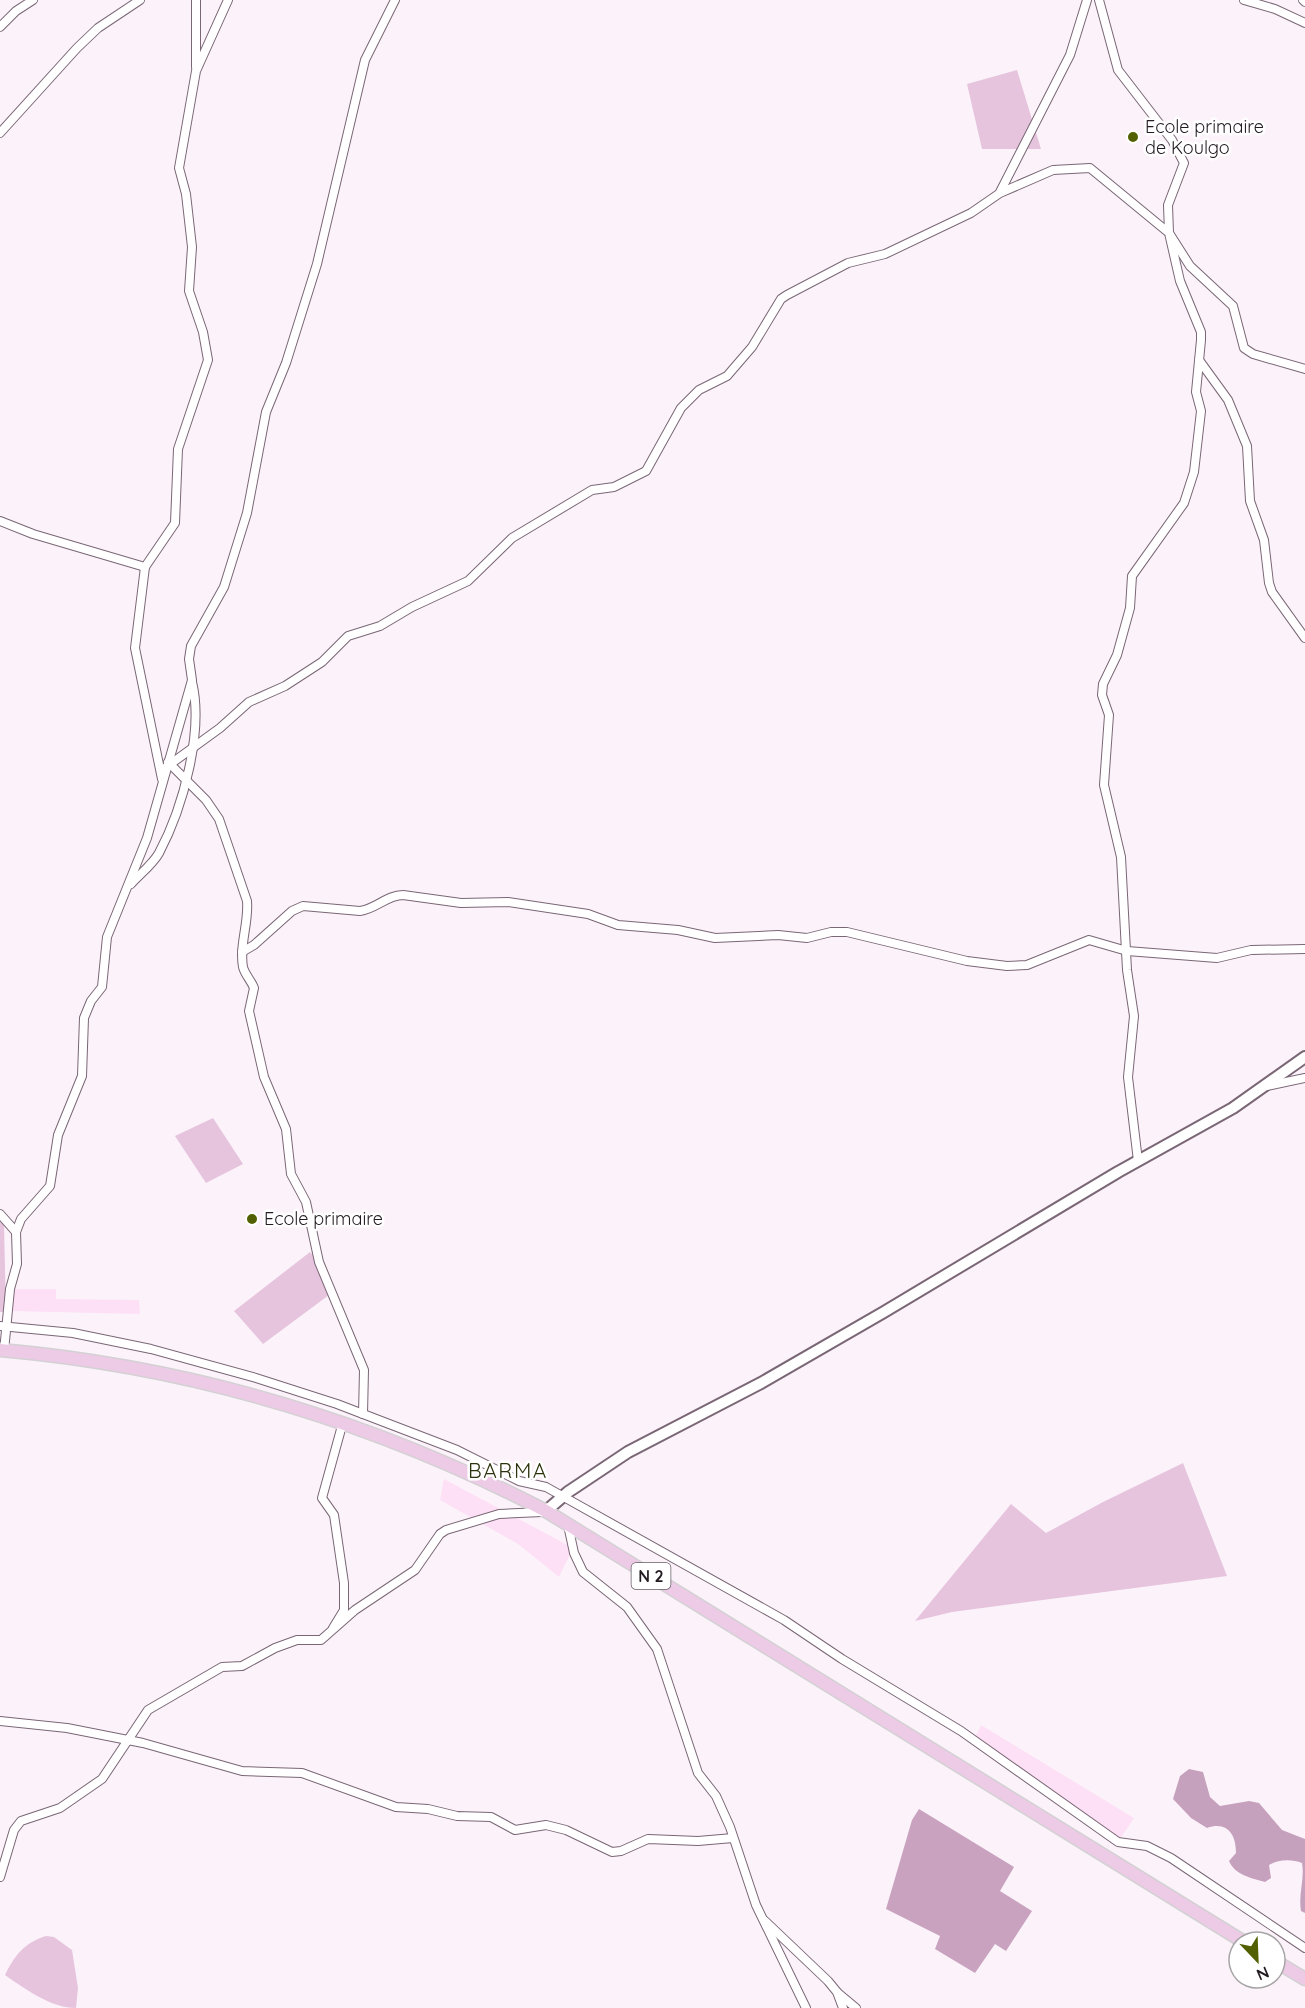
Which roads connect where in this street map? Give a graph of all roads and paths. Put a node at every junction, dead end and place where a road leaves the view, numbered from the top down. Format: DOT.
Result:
graph roads {
  1 [pos="33,0"];
  2 [pos="140,0"];
  3 [pos="196,0"];
  4 [pos="228,0"];
  5 [pos="395,0"];
  6 [pos="1088,0"];
  7 [pos="1099,0"];
  8 [pos="1244,0"];
  9 [pos="1305,23"];
  10 [pos="0,27"];
  11 [pos="196,71"];
  12 [pos="0,133"];
  13 [pos="1000,193"];
  14 [pos="1169,233"];
  15 [pos="1199,360"];
  16 [pos="1305,369"];
  17 [pos="0,521"];
  18 [pos="145,567"];
  19 [pos="1305,638"];
  20 [pos="192,680"];
  21 [pos="156,750"];
  22 [pos="192,750"];
  23 [pos="168,764"];
  24 [pos="185,778"];
  25 [pos="162,780"];
  26 [pos="127,888"];
  27 [pos="1305,949"];
  28 [pos="1127,951"];
  29 [pos="242,952"];
  30 [pos="1305,1057"];
  31 [pos="1305,1078"];
  32 [pos="1265,1086"];
  33 [pos="1138,1161"];
  34 [pos="0,1214"];
  35 [pos="16,1232"];
  36 [pos="4,1326"];
  37 [pos="2,1351"];
  38 [pos="363,1414"];
  39 [pos="343,1422"];
  40 [pos="564,1495"];
  41 [pos="546,1511"];
  42 [pos="568,1525"];
  43 [pos="331,1632"];
  44 [pos="0,1721"];
  45 [pos="128,1740"];
  46 [pos="733,1838"];
  47 [pos="0,1877"];
  48 [pos="762,1917"];
  49 [pos="1227,1932"];
  50 [pos="1305,1948"];
  51 [pos="1287,1968"];
  52 [pos="1305,1979"];
  53 [pos="837,1992"];
  54 [pos="806,2008"];
  55 [pos="843,2008"];
  56 [pos="856,2008"];
  1 -- 10 [label="street"];
  2 -- 12 [label="street"];
  3 -- 11 [label="street"];
  4 -- 11 [label="street"];
  5 -- 20 [label="street"];
  6 -- 13 [label="street"];
  7 -- 14 [label="street"];
  8 -- 9 [label="street"];
  11 -- 18 [label="street"];
  13 -- 14 [label="street"];
  13 -- 22 [label="street"];
  14 -- 15 [label="street"];
  14 -- 16 [label="street"];
  15 -- 19 [label="street"];
  15 -- 28 [label="street"];
  17 -- 18 [label="street"];
  18 -- 21 [label="street"];
  20 -- 22 [label="street"];
  20 -- 23 [label="street"];
  21 -- 23 [label="street"];
  21 -- 25 [label="street"];
  22 -- 23 [label="street"];
  22 -- 24 [label="street"];
  23 -- 24 [label="street"];
  23 -- 25 [label="street"];
  24 -- 26 [label="street"];
  24 -- 29 [label="street"];
  25 -- 26 [label="street"];
  26 -- 35 [label="street"];
  27 -- 28 [label="street"];
  28 -- 29 [label="street"];
  28 -- 33 [label="street"];
  29 -- 38 [label="street"];
  30 -- 32 [label="street"];
  31 -- 32 [label="street"];
  32 -- 33 [label="street"];
  33 -- 40 [label="street"];
  34 -- 35 [label="street"];
  35 -- 36 [label="street"];
  36 -- 37 [label="street"];
  36 -- 38 [label="street"];
  37 -- 39 [label="main road, N 2"];
  38 -- 40 [label="street"];
  39 -- 41 [label="main road, N 2"];
  39 -- 43 [label="street"];
  40 -- 41 [label="street"];
  40 -- 50 [label="street"];
  41 -- 42 [label="main road, N 2"];
  41 -- 43 [label="street"];
  42 -- 46 [label="street"];
  42 -- 49 [label="main road, N 2"];
  43 -- 45 [label="street"];
  44 -- 45 [label="street"];
  45 -- 46 [label="street"];
  45 -- 47 [label="street"];
  46 -- 48 [label="street"];
  48 -- 53 [label="street"];
  48 -- 54 [label="street"];
  51 -- 52 [label="main road"];
  53 -- 55 [label="street"];
  53 -- 56 [label="street"];
}
